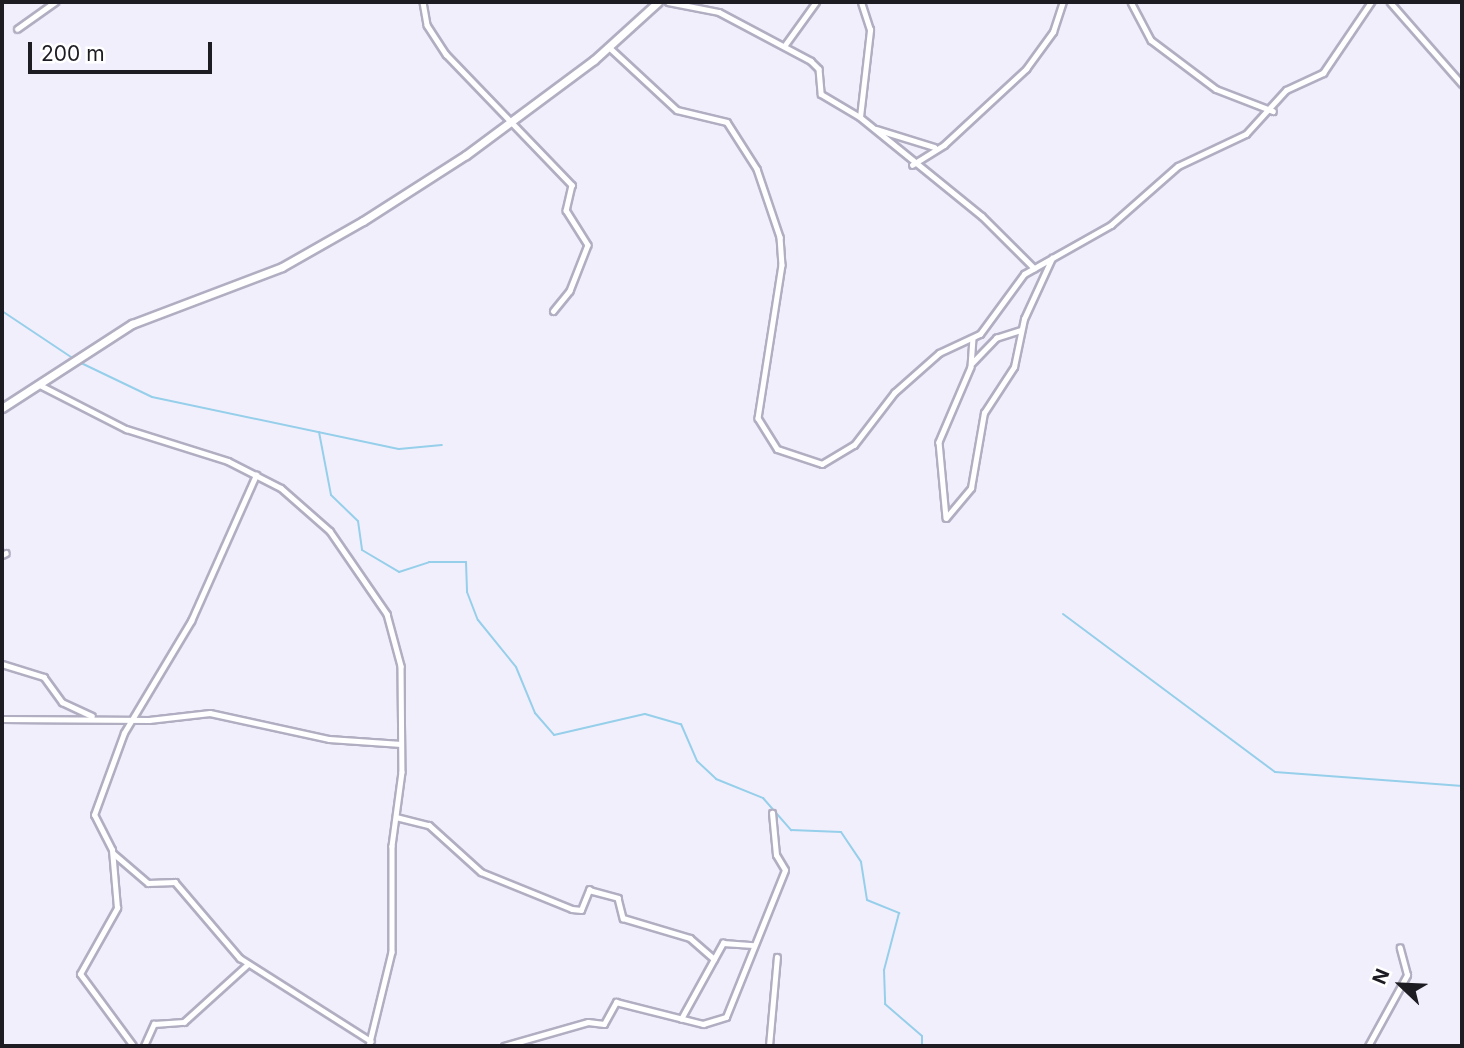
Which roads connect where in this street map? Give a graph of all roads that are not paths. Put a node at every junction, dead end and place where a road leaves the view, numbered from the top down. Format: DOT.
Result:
graph roads {
  1 [pos="55,2"];
  2 [pos="423,2"];
  3 [pos="657,2"];
  4 [pos="668,2"];
  5 [pos="816,2"];
  6 [pos="861,2"];
  7 [pos="1063,2"];
  8 [pos="1131,2"];
  9 [pos="1371,2"];
  10 [pos="1390,2"];
  11 [pos="17,29"];
  12 [pos="785,45"];
  13 [pos="610,48"];
  14 [pos="1462,84"];
  15 [pos="1273,111"];
  16 [pos="860,117"];
  17 [pos="507,123"];
  18 [pos="875,129"];
  19 [pos="935,148"];
  20 [pos="912,165"];
  21 [pos="1055,254"];
  22 [pos="1034,268"];
  23 [pos="554,311"];
  24 [pos="1022,329"];
  25 [pos="973,338"];
  26 [pos="972,363"];
  27 [pos="40,385"];
  28 [pos="2,408"];
  29 [pos="256,475"];
  30 [pos="2,664"];
  31 [pos="94,718"];
  32 [pos="2,719"];
  33 [pos="131,720"];
  34 [pos="401,744"];
  35 [pos="772,813"];
  36 [pos="396,817"];
  37 [pos="112,852"];
  38 [pos="753,945"];
  39 [pos="1400,948"];
  40 [pos="777,957"];
  41 [pos="714,959"];
  42 [pos="248,964"];
  43 [pos="681,1019"];
  44 [pos="370,1044"];
  45 [pos="133,1046"];
  46 [pos="144,1046"];
  47 [pos="504,1046"];
  48 [pos="769,1046"];
  49 [pos="1368,1046"];
  1 -- 11 [label="street"];
  2 -- 17 [label="street"];
  3 -- 13 [label="street"];
  4 -- 12 [label="street"];
  5 -- 12 [label="street"];
  6 -- 16 [label="street"];
  7 -- 19 [label="street"];
  8 -- 15 [label="street"];
  9 -- 15 [label="street"];
  10 -- 14 [label="street"];
  12 -- 16 [label="street"];
  13 -- 17 [label="street"];
  13 -- 25 [label="street"];
  15 -- 21 [label="street"];
  16 -- 18 [label="street"];
  17 -- 23 [label="street"];
  17 -- 27 [label="street"];
  18 -- 19 [label="street"];
  18 -- 20 [label="street"];
  19 -- 20 [label="street"];
  20 -- 22 [label="street"];
  21 -- 22 [label="street"];
  21 -- 24 [label="street"];
  22 -- 25 [label="street"];
  24 -- 26 [label="street"];
  24 -- 26 [label="street"];
  25 -- 26 [label="street"];
  27 -- 28 [label="street"];
  27 -- 29 [label="street"];
  29 -- 33 [label="street"];
  29 -- 34 [label="street"];
  30 -- 31 [label="street"];
  31 -- 32 [label="street"];
  31 -- 33 [label="street"];
  33 -- 34 [label="street"];
  33 -- 37 [label="street"];
  34 -- 36 [label="street"];
  35 -- 38 [label="street"];
  36 -- 41 [label="street"];
  36 -- 44 [label="street"];
  37 -- 42 [label="street"];
  37 -- 45 [label="street"];
  38 -- 41 [label="street"];
  38 -- 43 [label="street"];
  39 -- 49 [label="street"];
  40 -- 48 [label="street"];
  41 -- 43 [label="street"];
  42 -- 44 [label="street"];
  42 -- 46 [label="street"];
  43 -- 47 [label="street"];
}
